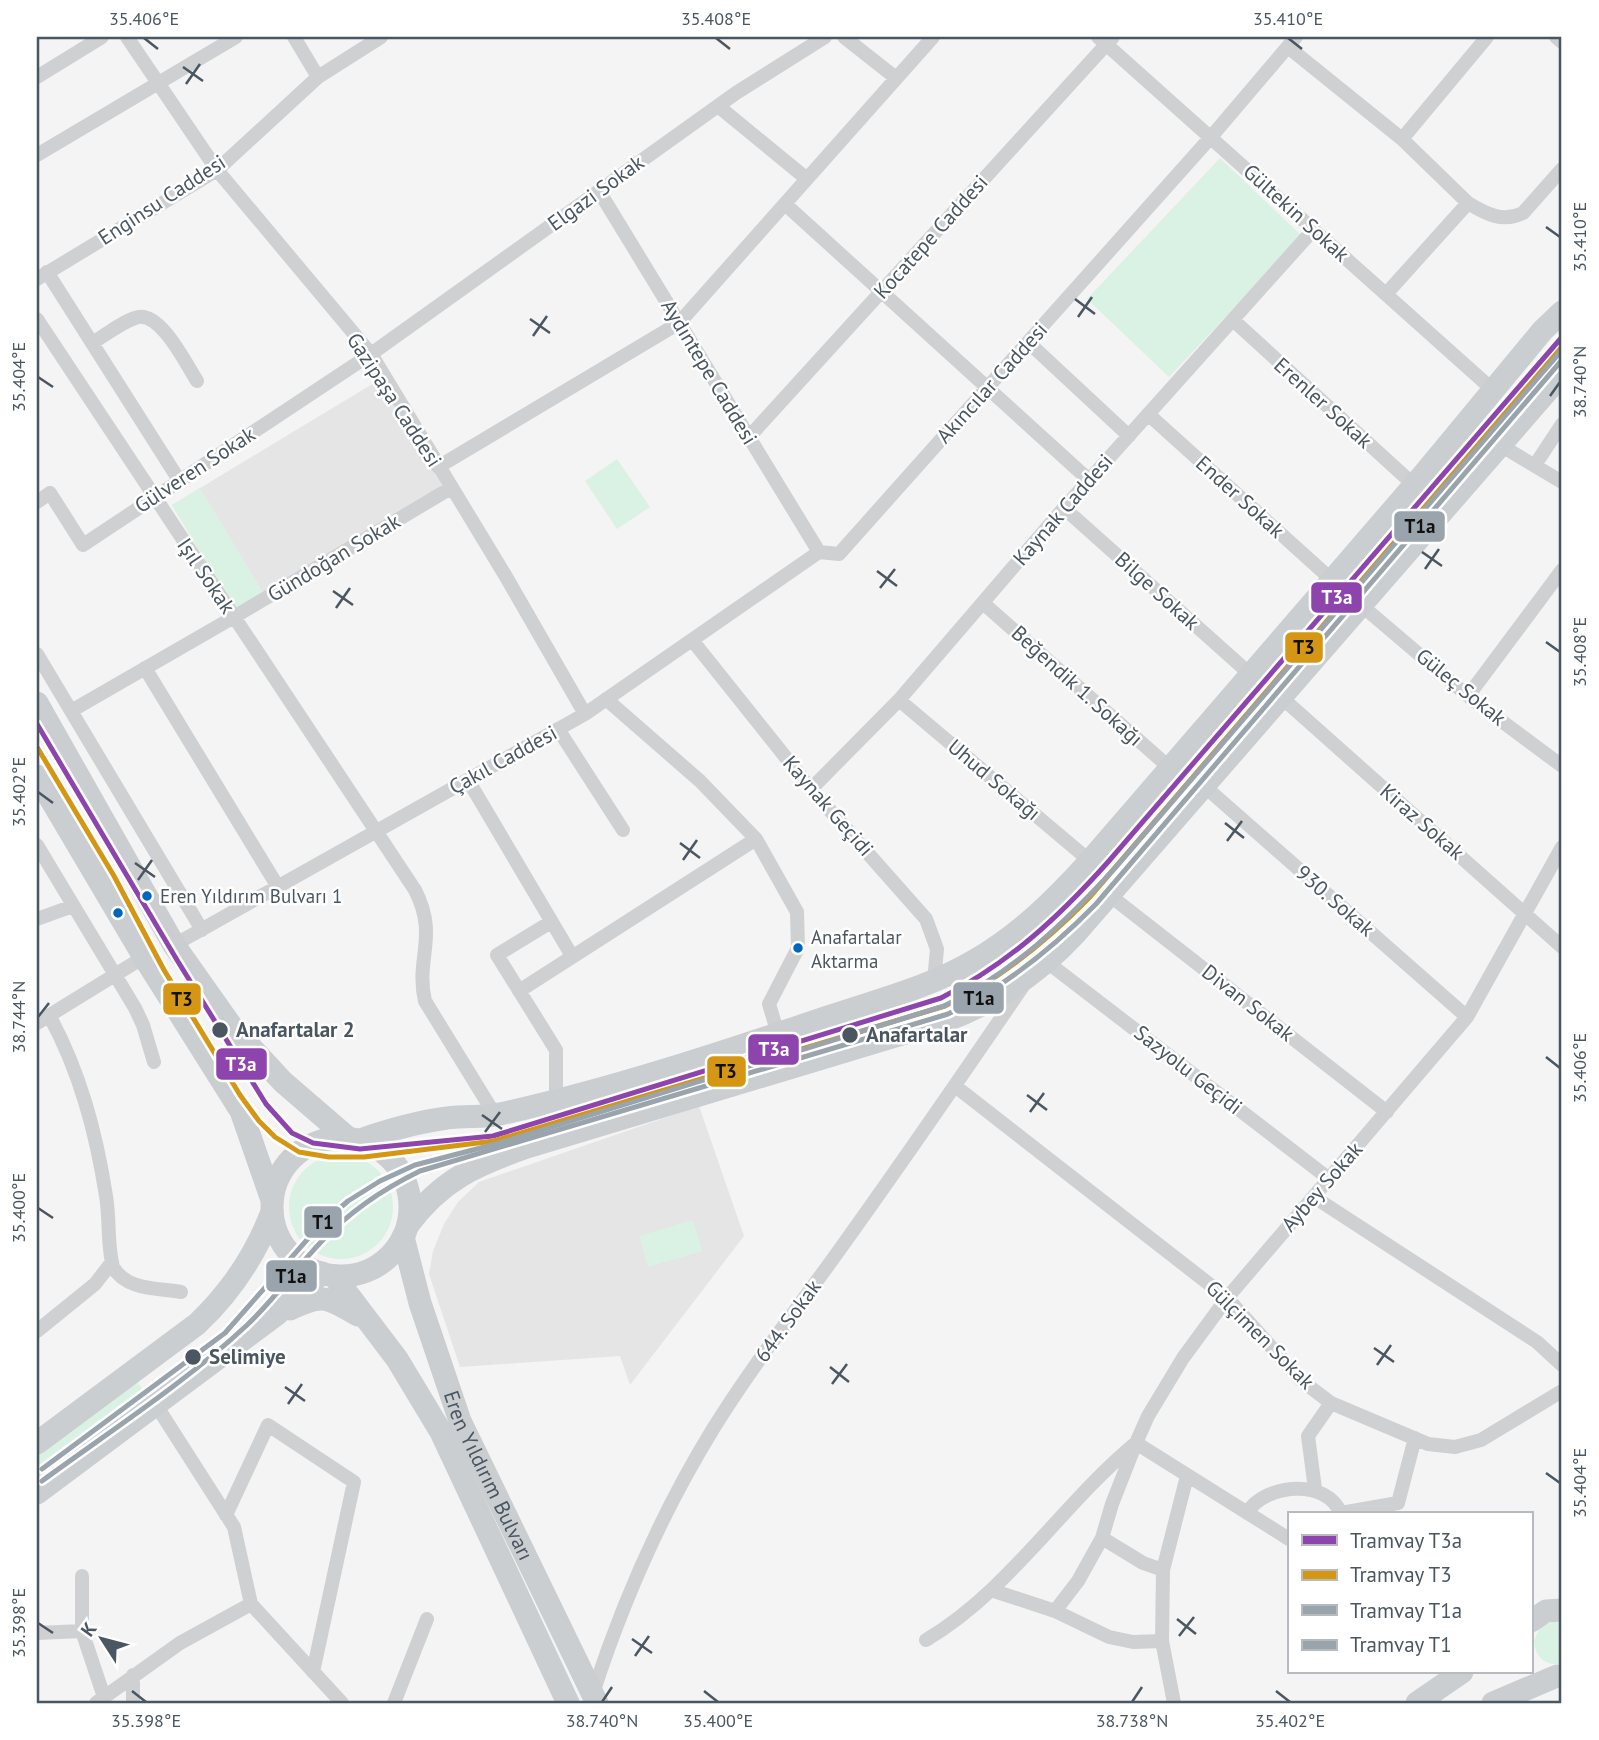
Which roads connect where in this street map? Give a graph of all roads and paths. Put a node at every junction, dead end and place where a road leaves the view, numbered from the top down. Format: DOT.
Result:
graph roads {
  1 [pos="102,37"];
  2 [pos="127,37"];
  3 [pos="236,37"];
  4 [pos="295,37"];
  5 [pos="381,37"];
  6 [pos="825,37"];
  7 [pos="844,37"];
  8 [pos="933,37"];
  9 [pos="1487,37"];
  10 [pos="1556,37"];
  11 [pos="1106,39"];
  12 [pos="1292,42"];
  13 [pos="1562,42"];
  14 [pos="37,77"];
  15 [pos="318,77"];
  16 [pos="897,78"];
  17 [pos="157,82"];
  18 [pos="718,106"];
  19 [pos="1211,137"];
  20 [pos="1402,139"];
  21 [pos="37,155"];
  22 [pos="1562,169"];
  23 [pos="217,170"];
  24 [pos="807,179"];
  25 [pos="599,191"];
  26 [pos="1468,203"];
  27 [pos="785,204"];
  28 [pos="1314,229"];
  29 [pos="42,276"];
  30 [pos="881,291"];
  31 [pos="1386,294"];
  32 [pos="1562,312"];
  33 [pos="37,319"];
  34 [pos="1233,320"];
  35 [pos="680,323"];
  36 [pos="1028,342"];
  37 [pos="92,343"];
  38 [pos="371,354"];
  39 [pos="1562,374"];
  40 [pos="197,381"];
  41 [pos="988,388"];
  42 [pos="1493,390"];
  43 [pos="1148,414"];
  44 [pos="1562,424"];
  45 [pos="1129,436"];
  46 [pos="749,437"];
  47 [pos="1500,445"];
  48 [pos="1535,465"];
  49 [pos="438,467"];
  50 [pos="179,480"];
  51 [pos="1089,480"];
  52 [pos="1562,482"];
  53 [pos="1414,485"];
  54 [pos="451,488"];
  55 [pos="153,497"];
  56 [pos="37,502"];
  57 [pos="1064,508"];
  58 [pos="819,552"];
  59 [pos="1562,570"];
  60 [pos="1332,580"];
  61 [pos="983,603"];
  62 [pos="1361,605"];
  63 [pos="234,617"];
  64 [pos="692,640"];
  65 [pos="37,654"];
  66 [pos="145,668"];
  67 [pos="1250,674"];
  68 [pos="1468,696"];
  69 [pos="1281,697"];
  70 [pos="606,699"];
  71 [pos="899,700"];
  72 [pos="37,703"];
  73 [pos="71,711"];
  74 [pos="585,714"];
  75 [pos="558,729"];
  76 [pos="1562,766"];
  77 [pos="1170,768"];
  78 [pos="37,779"];
  79 [pos="468,780"];
  80 [pos="1203,785"];
  81 [pos="811,789"];
  82 [pos="623,830"];
  83 [pos="376,831"];
  84 [pos="755,839"];
  85 [pos="37,845"];
  86 [pos="1562,847"];
  87 [pos="1090,861"];
  88 [pos="278,887"];
  89 [pos="1108,894"];
  90 [pos="73,906"];
  91 [pos="1525,913"];
  92 [pos="37,919"];
  93 [pos="551,922"];
  94 [pos="202,930"];
  95 [pos="174,946"];
  96 [pos="1562,947"];
  97 [pos="144,957"];
  98 [pos="572,957"];
  99 [pos="1039,969"];
  100 [pos="114,975"];
  101 [pos="934,981"];
  102 [pos="519,991"];
  103 [pos="1467,1017"];
  104 [pos="43,1019"];
  105 [pos="778,1034"];
  106 [pos="154,1062"];
  107 [pos="955,1086"];
  108 [pos="556,1101"];
  109 [pos="1387,1112"];
  110 [pos="495,1115"];
  111 [pos="354,1139"];
  112 [pos="1328,1178"];
  113 [pos="1314,1197"];
  114 [pos="272,1206"];
  115 [pos="405,1231"];
  116 [pos="112,1262"];
  117 [pos="328,1275"];
  118 [pos="181,1292"];
  119 [pos="1227,1297"];
  120 [pos="277,1314"];
  121 [pos="367,1320"];
  122 [pos="37,1331"];
  123 [pos="1560,1357"];
  124 [pos="1562,1391"];
  125 [pos="1331,1403"];
  126 [pos="156,1405"];
  127 [pos="1415,1438"];
  128 [pos="37,1443"];
  129 [pos="1136,1444"];
  130 [pos="1187,1476"];
  131 [pos="1315,1489"];
  132 [pos="37,1493"];
  133 [pos="1340,1512"];
  134 [pos="1347,1512"];
  135 [pos="1247,1513"];
  136 [pos="226,1515"];
  137 [pos="1101,1538"];
  138 [pos="1288,1538"];
  139 [pos="1163,1570"];
  140 [pos="82,1576"];
  141 [pos="991,1590"];
  142 [pos="251,1604"];
  143 [pos="1055,1611"];
  144 [pos="427,1619"];
  145 [pos="82,1631"];
  146 [pos="37,1633"];
  147 [pos="926,1640"];
  148 [pos="1162,1642"];
  149 [pos="1532,1666"];
  150 [pos="313,1672"];
  151 [pos="1458,1674"];
  152 [pos="133,1675"];
  153 [pos="1559,1676"];
  154 [pos="595,1698"];
  155 [pos="100,1700"];
  156 [pos="133,1703"];
  157 [pos="342,1703"];
  158 [pos="394,1703"];
  159 [pos="568,1703"];
  160 [pos="1174,1703"];
  161 [pos="1417,1703"];
  162 [pos="1493,1703"];
  1 -- 14 [label="street"];
  2 -- 17 [label="street, Gazipaşa Caddesi"];
  3 -- 17 [label="street"];
  4 -- 15 [label="street"];
  5 -- 15 [label="street, Enginsu Caddesi"];
  6 -- 18 [label="street, Elgazi Sokak"];
  7 -- 16 [label="street"];
  8 -- 16 [label="street"];
  9 -- 20 [label="street"];
  10 -- 13 [label="street"];
  11 -- 19 [label="street, Gültekin Sokak"];
  11 -- 30 [label="street, Kocatepe Caddesi"];
  12 -- 19 [label="street, Akıncılar Caddesi"];
  12 -- 20 [label="street"];
  15 -- 23 [label="street, Enginsu Caddesi"];
  16 -- 24 [label="street"];
  17 -- 21 [label="street"];
  17 -- 23 [label="street, Gazipaşa Caddesi"];
  18 -- 24 [label="street"];
  18 -- 25 [label="street, Elgazi Sokak"];
  19 -- 28 [label="street, Gültekin Sokak"];
  19 -- 36 [label="street, Akıncılar Caddesi"];
  20 -- 26 [label="street"];
  22 -- 26 [label="street"];
  23 -- 29 [label="street, Enginsu Caddesi"];
  23 -- 38 [label="street, Gazipaşa Caddesi"];
  24 -- 27 [label="street"];
  25 -- 35 [label="street, Aydıntepe Caddesi"];
  25 -- 38 [label="street, Elgazi Sokak"];
  26 -- 31 [label="street"];
  27 -- 30 [label="street"];
  27 -- 35 [label="street"];
  28 -- 31 [label="street, Gültekin Sokak"];
  28 -- 34 [label="street, Kaynak Caddesi"];
  29 -- 37 [label="street"];
  30 -- 41 [label="street"];
  30 -- 46 [label="street, Kocatepe Caddesi"];
  31 -- 42 [label="street, Gültekin Sokak"];
  32 -- 42 [label="main road"];
  33 -- 55 [label="street, Işıl Sokak"];
  34 -- 43 [label="street, Kaynak Caddesi"];
  34 -- 53 [label="street, Erenler Sokak"];
  35 -- 46 [label="street, Aydıntepe Caddesi"];
  35 -- 49 [label="street"];
  36 -- 41 [label="street, Akıncılar Caddesi"];
  36 -- 45 [label="street"];
  37 -- 40 [label="street"];
  37 -- 50 [label="street"];
  38 -- 49 [label="street, Gazipaşa Caddesi"];
  38 -- 50 [label="street, Gülveren Sokak"];
  39 -- 47 [label="main road"];
  41 -- 51 [label="street"];
  41 -- 58 [label="street, Akıncılar Caddesi"];
  42 -- 53 [label="main road"];
  43 -- 45 [label="street, Kaynak Caddesi"];
  43 -- 60 [label="street, Ender Sokak"];
  44 -- 48 [label="street"];
  45 -- 51 [label="street, Kaynak Caddesi"];
  46 -- 58 [label="street, Aydıntepe Caddesi"];
  47 -- 48 [label="street"];
  47 -- 62 [label="main road"];
  48 -- 52 [label="street"];
  49 -- 54 [label="street, Gazipaşa Caddesi"];
  50 -- 55 [label="street, Gülveren Sokak"];
  51 -- 57 [label="street, Kaynak Caddesi"];
  53 -- 60 [label="main road"];
  54 -- 63 [label="street, Gündoğan Sokak"];
  54 -- 74 [label="street, Gazipaşa Caddesi"];
  55 -- 56 [label="street, Gülveren Sokak"];
  55 -- 63 [label="street, Işıl Sokak"];
  57 -- 61 [label="street, Kaynak Caddesi"];
  57 -- 67 [label="street, Bilge Sokak"];
  58 -- 64 [label="street, Çakıl Caddesi"];
  59 -- 68 [label="street"];
  60 -- 67 [label="main road"];
  61 -- 71 [label="street, Kaynak Caddesi"];
  61 -- 77 [label="street, Beğendik 1. Sokağı"];
  62 -- 68 [label="street, Güleç Sokak"];
  62 -- 69 [label="main road"];
  63 -- 66 [label="street, Gündoğan Sokak"];
  63 -- 83 [label="street, Işıl Sokak"];
  64 -- 70 [label="street, Çakıl Caddesi"];
  64 -- 81 [label="street, Kaynak Geçidi"];
  65 -- 73 [label="street"];
  66 -- 73 [label="street, Gündoğan Sokak"];
  66 -- 88 [label="street"];
  67 -- 77 [label="main road"];
  68 -- 76 [label="street, Güleç Sokak"];
  69 -- 80 [label="main road"];
  69 -- 91 [label="street, Kiraz Sokak"];
  70 -- 74 [label="street, Çakıl Caddesi"];
  70 -- 84 [label="street"];
  71 -- 81 [label="street, Kaynak Caddesi"];
  71 -- 87 [label="street, Uhud Sokağı"];
  72 -- 95 [label="main road"];
  73 -- 94 [label="street"];
  74 -- 75 [label="street, Çakıl Caddesi"];
  75 -- 79 [label="street, Çakıl Caddesi"];
  75 -- 82 [label="street"];
  77 -- 87 [label="main road"];
  78 -- 97 [label="main road"];
  79 -- 83 [label="street, Çakıl Caddesi"];
  79 -- 93 [label="street"];
  80 -- 89 [label="main road"];
  80 -- 103 [label="street, 930. Sokak"];
  81 -- 101 [label="street, Kaynak Geçidi"];
  83 -- 88 [label="street, Çakıl Caddesi"];
  83 -- 110 [label="street, Işıl Sokak"];
  84 -- 98 [label="street"];
  84 -- 105 [label="street"];
  85 -- 90 [label="street"];
  86 -- 91 [label="street, Aybey Sokak"];
  87 -- 101 [label="main road"];
  88 -- 94 [label="street, Çakıl Caddesi"];
  89 -- 99 [label="main road"];
  89 -- 109 [label="street, Divan Sokak"];
  90 -- 92 [label="street"];
  90 -- 100 [label="street"];
  91 -- 96 [label="street, Kiraz Sokak"];
  91 -- 103 [label="street, Aybey Sokak"];
  93 -- 98 [label="street"];
  93 -- 102 [label="street"];
  94 -- 95 [label="street, Çakıl Caddesi"];
  95 -- 111 [label="main road"];
  97 -- 100 [label="street"];
  97 -- 114 [label="main road"];
  98 -- 102 [label="street"];
  99 -- 107 [label="street, 644. Sokak"];
  99 -- 112 [label="street, Sazyolu Geçidi"];
  99 -- 115 [label="main road"];
  100 -- 104 [label="street"];
  100 -- 106 [label="street"];
  101 -- 105 [label="main road"];
  102 -- 108 [label="street"];
  103 -- 109 [label="street, Aybey Sokak"];
  104 -- 116 [label="street"];
  105 -- 108 [label="main road"];
  107 -- 119 [label="street, Gülçimen Sokak"];
  107 -- 154 [label="street, 644. Sokak"];
  108 -- 110 [label="main road"];
  109 -- 112 [label="street, Aybey Sokak"];
  110 -- 111 [label="main road"];
  111 -- 114 [label="main road"];
  111 -- 115 [label="main road"];
  112 -- 113 [label="street, Aybey Sokak"];
  113 -- 119 [label="street, Aybey Sokak"];
  113 -- 123 [label="street"];
  114 -- 117 [label="main road"];
  114 -- 128 [label="main road"];
  115 -- 117 [label="main road"];
  115 -- 154 [label="main road, Eren Yıldırım Bulvarı"];
  116 -- 118 [label="street"];
  116 -- 122 [label="street"];
  117 -- 120 [label="main road"];
  117 -- 121 [label="main road, Eren Yıldırım Bulvarı"];
  119 -- 125 [label="street, Gülçimen Sokak"];
  119 -- 129 [label="street, Aybey Sokak"];
  120 -- 121 [label="main road"];
  120 -- 126 [label="main road"];
  121 -- 159 [label="main road, Eren Yıldırım Bulvarı"];
  124 -- 127 [label="street, Gülçimen Sokak"];
  125 -- 127 [label="street, Gülçimen Sokak"];
  125 -- 131 [label="street"];
  126 -- 132 [label="main road"];
  126 -- 136 [label="street"];
  127 -- 134 [label="street"];
  129 -- 130 [label="street"];
  129 -- 137 [label="street, Aybey Sokak"];
  129 -- 141 [label="street"];
  130 -- 135 [label="street"];
  130 -- 139 [label="street"];
  131 -- 133 [label="street"];
  131 -- 135 [label="street"];
  135 -- 138 [label="street"];
  136 -- 142 [label="street"];
  136 -- 150 [label="street"];
  137 -- 139 [label="street"];
  137 -- 143 [label="street, Aybey Sokak"];
  139 -- 148 [label="street"];
  140 -- 145 [label="street"];
  141 -- 143 [label="street"];
  141 -- 147 [label="street"];
  142 -- 150 [label="street"];
  142 -- 152 [label="street"];
  143 -- 148 [label="street"];
  144 -- 158 [label="street"];
  145 -- 146 [label="street"];
  145 -- 155 [label="street"];
  148 -- 160 [label="street"];
  149 -- 153 [label="main road"];
  150 -- 157 [label="street"];
  151 -- 161 [label="main road"];
  152 -- 155 [label="street"];
  152 -- 156 [label="street"];
  153 -- 162 [label="main road"];
}
